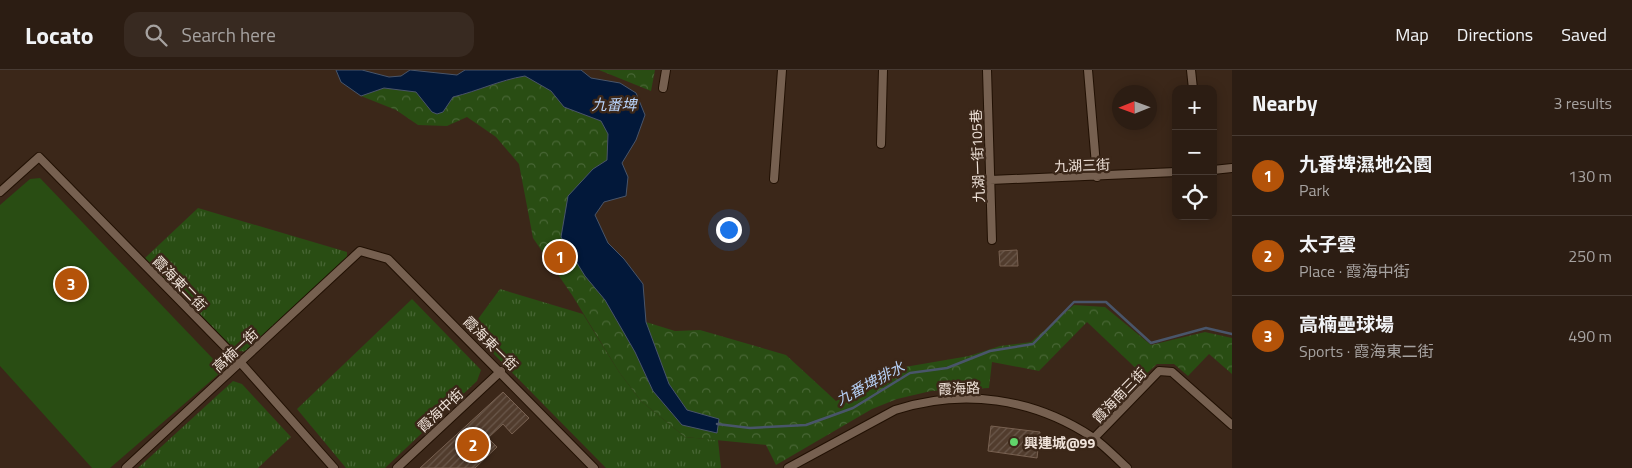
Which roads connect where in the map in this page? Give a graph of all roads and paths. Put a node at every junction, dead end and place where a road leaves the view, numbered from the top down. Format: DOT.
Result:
graph roads {
  1 [pos="666,70"];
  2 [pos="782,70"];
  3 [pos="883,70"];
  4 [pos="987,70"];
  5 [pos="1088,70"];
  6 [pos="1191,70"];
  7 [pos="1193,85"];
  8 [pos="663,88"];
  9 [pos="881,144"];
  10 [pos="1232,168"];
  11 [pos="1217,170"];
  12 [pos="1172,172"];
  13 [pos="1097,177"];
  14 [pos="774,179"];
  15 [pos="990,180"];
  16 [pos="0,192"];
  17 [pos="992,240"];
  18 [pos="360,251"];
  19 [pos="240,362"];
  20 [pos="501,371"];
  21 [pos="1232,425"];
  22 [pos="1094,438"];
  23 [pos="126,468"];
  24 [pos="334,468"];
  25 [pos="397,468"];
  26 [pos="594,468"];
  27 [pos="788,468"];
  28 [pos="1127,468"];
  1 -- 8 [label="street"];
  2 -- 14 [label="street"];
  3 -- 9 [label="street"];
  4 -- 15 [label="street, 九湖一街105巷"];
  5 -- 13 [label="street"];
  6 -- 7 [label="street"];
  10 -- 11 [label="street"];
  12 -- 13 [label="street, 九湖三街"];
  13 -- 15 [label="street, 九湖三街"];
  15 -- 17 [label="street, 九湖一街105巷"];
  16 -- 19 [label="street, 霞海東二街"];
  18 -- 19 [label="street, 高楠一街"];
  18 -- 20 [label="street, 霞海東一街"];
  19 -- 23 [label="street, 高楠一街"];
  19 -- 24 [label="street, 霞海東二街"];
  20 -- 25 [label="street, 霞海中街"];
  20 -- 26 [label="street, 霞海東一街"];
  21 -- 22 [label="street, 霞海南三街"];
  22 -- 27 [label="street, 霞海路"];
  22 -- 28 [label="street, 霞海路"];
}
